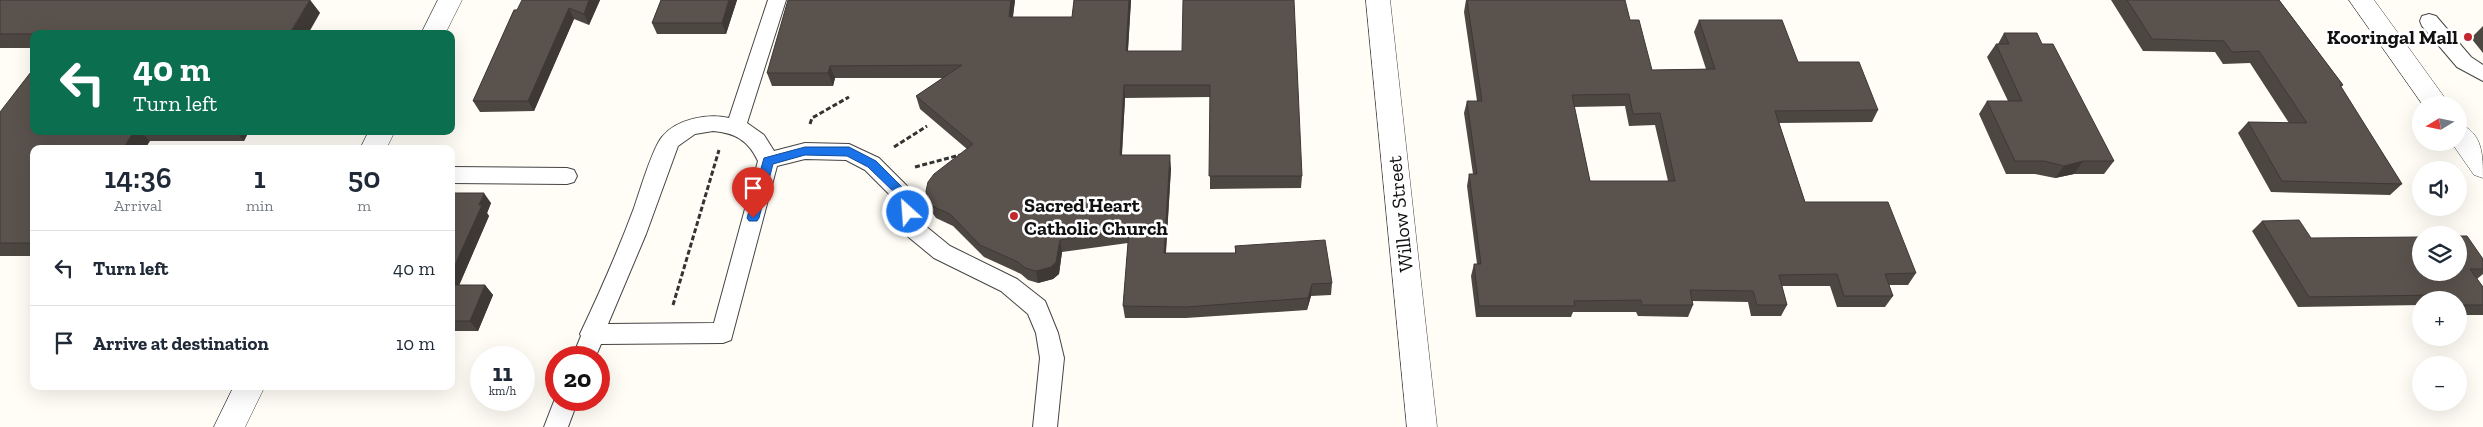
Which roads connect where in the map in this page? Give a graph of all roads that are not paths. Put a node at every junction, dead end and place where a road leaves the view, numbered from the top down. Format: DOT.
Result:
graph roads {
  1 [pos="450,0"];
  2 [pos="777,0"];
  3 [pos="1378,0"];
  4 [pos="2361,0"];
  5 [pos="2429,21"];
  6 [pos="435,30"];
  7 [pos="2483,74"];
  8 [pos="2430,96"];
  9 [pos="736,126"];
  10 [pos="2468,147"];
  11 [pos="768,161"];
  12 [pos="2483,168"];
  13 [pos="455,175"];
  14 [pos="567,176"];
  15 [pos="591,334"];
  16 [pos="586,346"];
  17 [pos="248,390"];
  18 [pos="562,411"];
  19 [pos="229,427"];
  20 [pos="556,427"];
  21 [pos="1045,427"];
  22 [pos="1422,427"];
  1 -- 6 [label="street"];
  2 -- 9 [label="lane"];
  3 -- 22 [label="street, Willow Street"];
  4 -- 8 [label="street"];
  5 -- 7 [label="lane"];
  9 -- 11 [label="lane"];
  9 -- 15 [label="lane"];
  10 -- 12 [label="street"];
  11 -- 15 [label="lane"];
  11 -- 21 [label="lane"];
  13 -- 14 [label="lane"];
  15 -- 16 [label="lane"];
  17 -- 19 [label="street"];
  18 -- 20 [label="lane"];
}
